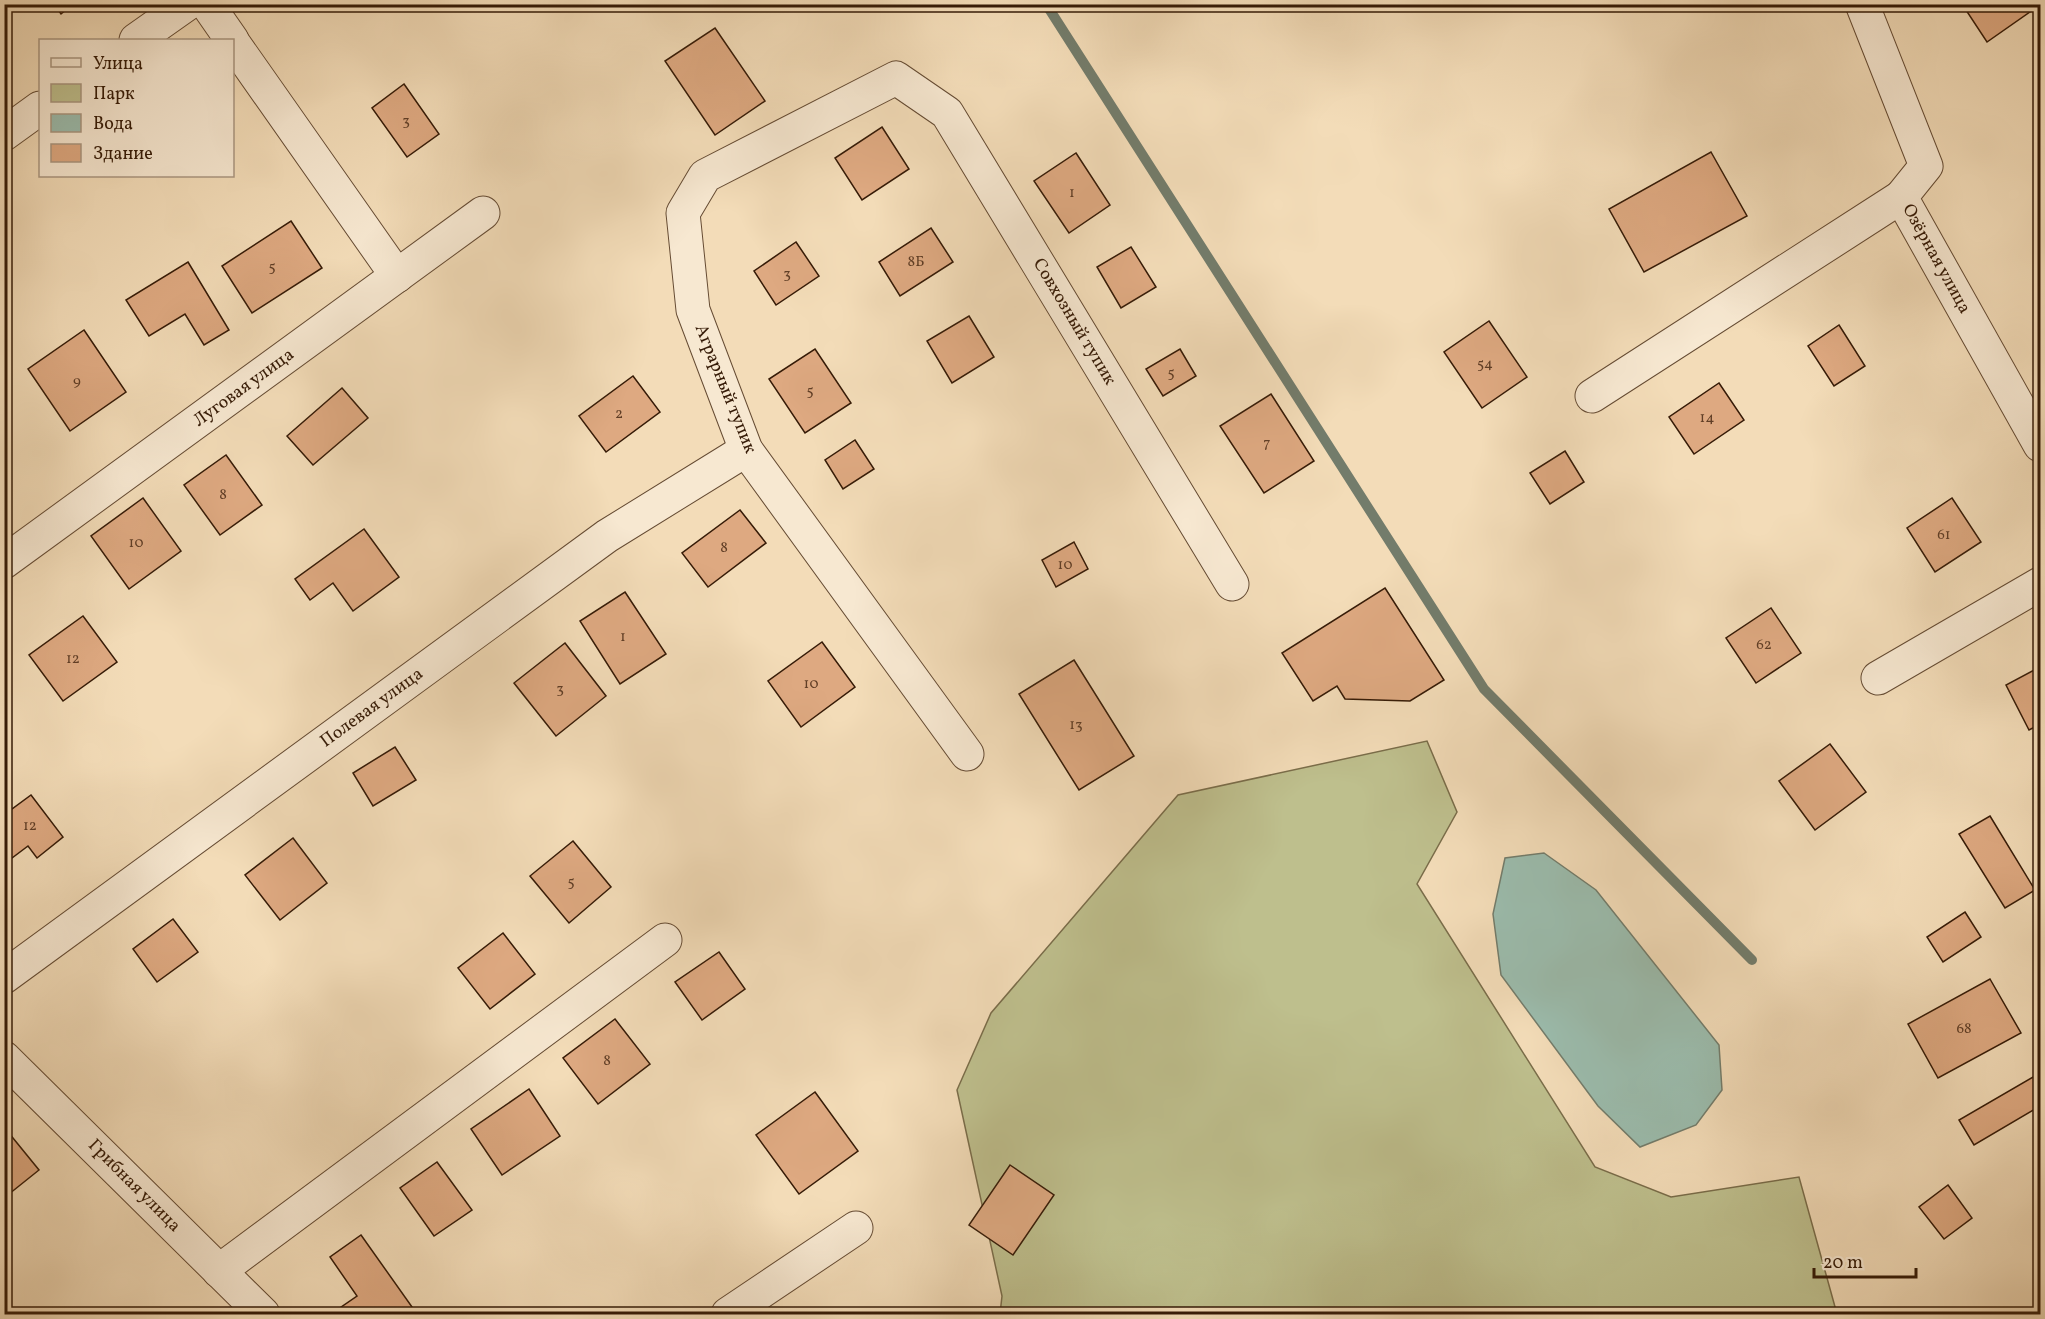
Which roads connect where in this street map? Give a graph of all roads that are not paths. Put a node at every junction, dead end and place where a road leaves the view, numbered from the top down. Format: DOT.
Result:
graph roads {
  1 [pos="187,4"];
  2 [pos="207,4"];
  3 [pos="1862,4"];
  4 [pos="137,39"];
  5 [pos="231,39"];
  6 [pos="234,44"];
  7 [pos="896,78"];
  8 [pos="39,109"];
  9 [pos="4,134"];
  10 [pos="1901,197"];
  11 [pos="483,213"];
  12 [pos="398,276"];
  13 [pos="1592,396"];
  14 [pos="2040,445"];
  15 [pos="746,450"];
  16 [pos="4,562"];
  17 [pos="1232,584"];
  18 [pos="2040,584"];
  19 [pos="1878,678"];
  20 [pos="967,754"];
  21 [pos="665,940"];
  22 [pos="4,977"];
  23 [pos="4,1058"];
  24 [pos="856,1228"];
  25 [pos="219,1271"];
  26 [pos="263,1314"];
  27 [pos="728,1314"];
  1 -- 4 [label="street"];
  2 -- 5 [label="street"];
  3 -- 10 [label="street, Озёрная улица"];
  6 -- 12 [label="street"];
  7 -- 15 [label="street, Аграрный тупик"];
  7 -- 17 [label="street, Совхозный тупик"];
  8 -- 9 [label="street"];
  10 -- 13 [label="street"];
  10 -- 14 [label="street, Озёрная улица"];
  11 -- 12 [label="street, Луговая улица"];
  12 -- 16 [label="street, Луговая улица"];
  15 -- 20 [label="street, Аграрный тупик"];
  15 -- 22 [label="street, Полевая улица"];
  18 -- 19 [label="street"];
  21 -- 25 [label="street"];
  23 -- 25 [label="street, Грибная улица"];
  24 -- 27 [label="street"];
  25 -- 26 [label="street, Грибная улица"];
}
